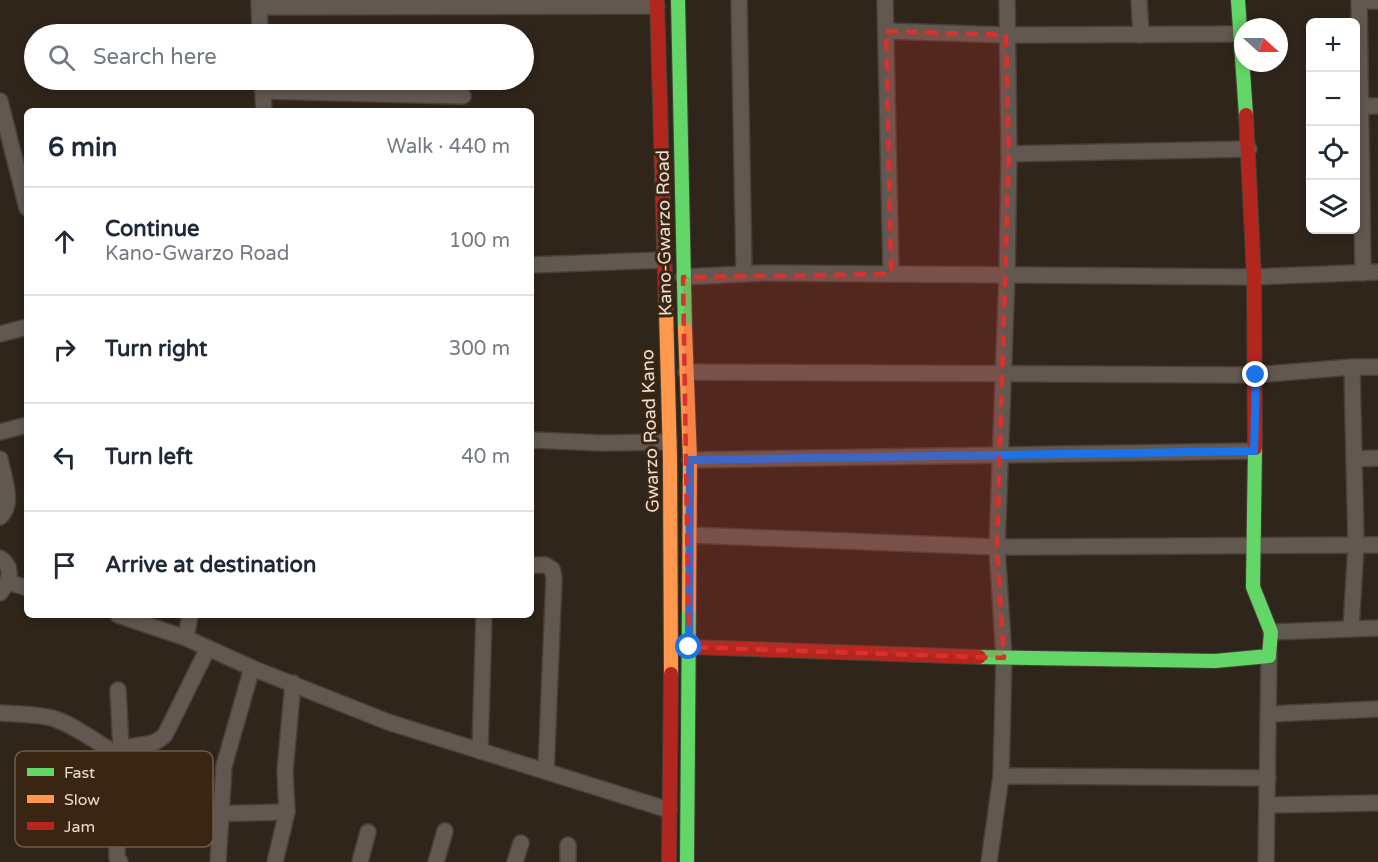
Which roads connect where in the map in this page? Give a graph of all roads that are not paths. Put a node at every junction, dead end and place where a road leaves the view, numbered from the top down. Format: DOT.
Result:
graph roads {
  1 [pos="678,0"];
  2 [pos="739,0"];
  3 [pos="885,0"];
  4 [pos="1007,0"];
  5 [pos="1139,0"];
  6 [pos="1238,0"];
  7 [pos="1359,0"];
  8 [pos="1378,1"];
  9 [pos="259,3"];
  10 [pos="363,3"];
  11 [pos="657,3"];
  12 [pos="1239,18"];
  13 [pos="260,24"];
  14 [pos="886,31"];
  15 [pos="1234,34"];
  16 [pos="1006,35"];
  17 [pos="1141,35"];
  18 [pos="1242,72"];
  19 [pos="1360,72"];
  20 [pos="263,90"];
  21 [pos="354,90"];
  22 [pos="463,96"];
  23 [pos="0,101"];
  24 [pos="1360,106"];
  25 [pos="1378,106"];
  26 [pos="264,108"];
  27 [pos="681,141"];
  28 [pos="660,143"];
  29 [pos="1249,149"];
  30 [pos="6,154"];
  31 [pos="1009,154"];
  32 [pos="1370,180"];
  33 [pos="24,200"];
  34 [pos="663,260"];
  35 [pos="534,265"];
  36 [pos="1370,272"];
  37 [pos="744,274"];
  38 [pos="891,274"];
  39 [pos="1007,274"];
  40 [pos="683,277"];
  41 [pos="1254,277"];
  42 [pos="24,328"];
  43 [pos="0,334"];
  44 [pos="1352,367"];
  45 [pos="1378,367"];
  46 [pos="686,372"];
  47 [pos="1002,374"];
  48 [pos="1256,375"];
  49 [pos="24,426"];
  50 [pos="0,432"];
  51 [pos="534,440"];
  52 [pos="669,442"];
  53 [pos="1254,451"];
  54 [pos="999,456"];
  55 [pos="1378,458"];
  56 [pos="0,459"];
  57 [pos="1354,459"];
  58 [pos="690,460"];
  59 [pos="0,517"];
  60 [pos="690,535"];
  61 [pos="1356,545"];
  62 [pos="1378,545"];
  63 [pos="1252,546"];
  64 [pos="997,547"];
  65 [pos="0,558"];
  66 [pos="534,565"];
  67 [pos="4,588"];
  68 [pos="24,588"];
  69 [pos="127,618"];
  70 [pos="189,618"];
  71 [pos="484,618"];
  72 [pos="1378,628"];
  73 [pos="1351,629"];
  74 [pos="1271,632"];
  75 [pos="186,638"];
  76 [pos="689,647"];
  77 [pos="208,648"];
  78 [pos="1269,656"];
  79 [pos="1004,658"];
  80 [pos="252,668"];
  81 [pos="293,683"];
  82 [pos="118,690"];
  83 [pos="1378,710"];
  84 [pos="0,713"];
  85 [pos="1269,714"];
  86 [pos="118,751"];
  87 [pos="480,751"];
  88 [pos="546,771"];
  89 [pos="1001,776"];
  90 [pos="1268,778"];
  91 [pos="1378,803"];
  92 [pos="1267,805"];
  93 [pos="669,810"];
  94 [pos="287,812"];
  95 [pos="213,813"];
  96 [pos="222,813"];
  97 [pos="445,831"];
  98 [pos="368,832"];
  99 [pos="520,843"];
  100 [pos="568,845"];
  101 [pos="117,847"];
  102 [pos="120,862"];
  103 [pos="218,862"];
  104 [pos="275,862"];
  105 [pos="360,862"];
  106 [pos="436,862"];
  107 [pos="515,862"];
  108 [pos="568,862"];
  109 [pos="669,862"];
  110 [pos="687,862"];
  111 [pos="990,862"];
  112 [pos="1266,862"];
  1 -- 27 [label="main road, Kano-Gwarzo Road"];
  2 -- 37 [label="street"];
  3 -- 14 [label="street"];
  4 -- 16 [label="street"];
  5 -- 17 [label="street"];
  6 -- 12 [label="main road"];
  7 -- 8 [label="street"];
  7 -- 19 [label="street"];
  9 -- 10 [label="street"];
  9 -- 13 [label="street"];
  10 -- 11 [label="street"];
  11 -- 28 [label="main road, Gwarzo Road Kano"];
  14 -- 16 [label="street"];
  14 -- 38 [label="street"];
  15 -- 17 [label="street"];
  16 -- 17 [label="street"];
  16 -- 31 [label="street"];
  18 -- 29 [label="main road"];
  20 -- 26 [label="street"];
  21 -- 22 [label="street"];
  23 -- 30 [label="street"];
  24 -- 25 [label="street"];
  24 -- 32 [label="street"];
  27 -- 28 [label="main road"];
  27 -- 40 [label="main road, Kano-Gwarzo Road"];
  28 -- 34 [label="main road, Gwarzo Road Kano"];
  29 -- 31 [label="street"];
  29 -- 41 [label="main road"];
  30 -- 33 [label="street"];
  31 -- 39 [label="street"];
  32 -- 36 [label="street"];
  34 -- 35 [label="street"];
  34 -- 52 [label="main road, Gwarzo Road Kano"];
  36 -- 41 [label="street"];
  37 -- 38 [label="street"];
  37 -- 40 [label="street"];
  38 -- 39 [label="street"];
  39 -- 41 [label="street"];
  39 -- 47 [label="street"];
  40 -- 46 [label="main road, Kano-Gwarzo Road"];
  41 -- 48 [label="main road"];
  42 -- 43 [label="street"];
  44 -- 45 [label="street"];
  44 -- 48 [label="street"];
  44 -- 57 [label="street"];
  46 -- 47 [label="street"];
  46 -- 58 [label="main road, Kano-Gwarzo Road"];
  47 -- 48 [label="street"];
  47 -- 54 [label="street"];
  48 -- 53 [label="main road"];
  49 -- 50 [label="street"];
  51 -- 52 [label="street"];
  52 -- 93 [label="main road, Gwarzo Road Kano"];
  53 -- 54 [label="street"];
  53 -- 63 [label="main road"];
  54 -- 58 [label="street"];
  54 -- 64 [label="street"];
  55 -- 57 [label="street"];
  56 -- 59 [label="street"];
  57 -- 61 [label="street"];
  58 -- 60 [label="main road, Kano-Gwarzo Road"];
  60 -- 64 [label="street"];
  60 -- 76 [label="main road, Kano-Gwarzo Road"];
  61 -- 62 [label="street"];
  61 -- 63 [label="street"];
  61 -- 73 [label="street"];
  63 -- 64 [label="street"];
  63 -- 74 [label="main road"];
  64 -- 79 [label="street"];
  65 -- 67 [label="street"];
  66 -- 88 [label="street"];
  67 -- 68 [label="street"];
  69 -- 75 [label="street"];
  70 -- 75 [label="street"];
  71 -- 87 [label="street"];
  72 -- 73 [label="street"];
  73 -- 74 [label="street"];
  74 -- 78 [label="main road"];
  75 -- 77 [label="street"];
  76 -- 79 [label="main road"];
  76 -- 110 [label="main road, Kano-Gwarzo Road"];
  77 -- 80 [label="street"];
  77 -- 86 [label="street"];
  78 -- 79 [label="main road"];
  78 -- 85 [label="street"];
  79 -- 89 [label="street"];
  80 -- 81 [label="street"];
  80 -- 96 [label="street"];
  81 -- 87 [label="street"];
  81 -- 94 [label="street"];
  82 -- 86 [label="street"];
  83 -- 85 [label="street"];
  84 -- 86 [label="street"];
  85 -- 90 [label="street"];
  87 -- 88 [label="street"];
  88 -- 93 [label="street"];
  89 -- 90 [label="street"];
  89 -- 111 [label="street"];
  90 -- 92 [label="street"];
  91 -- 92 [label="street"];
  92 -- 112 [label="street"];
  93 -- 109 [label="main road, Gwarzo Road Kano"];
  94 -- 96 [label="street"];
  94 -- 104 [label="street"];
  95 -- 96 [label="street"];
  96 -- 103 [label="street"];
  97 -- 106 [label="street"];
  98 -- 105 [label="street"];
  99 -- 107 [label="street"];
  100 -- 108 [label="street"];
  101 -- 102 [label="street"];
}
